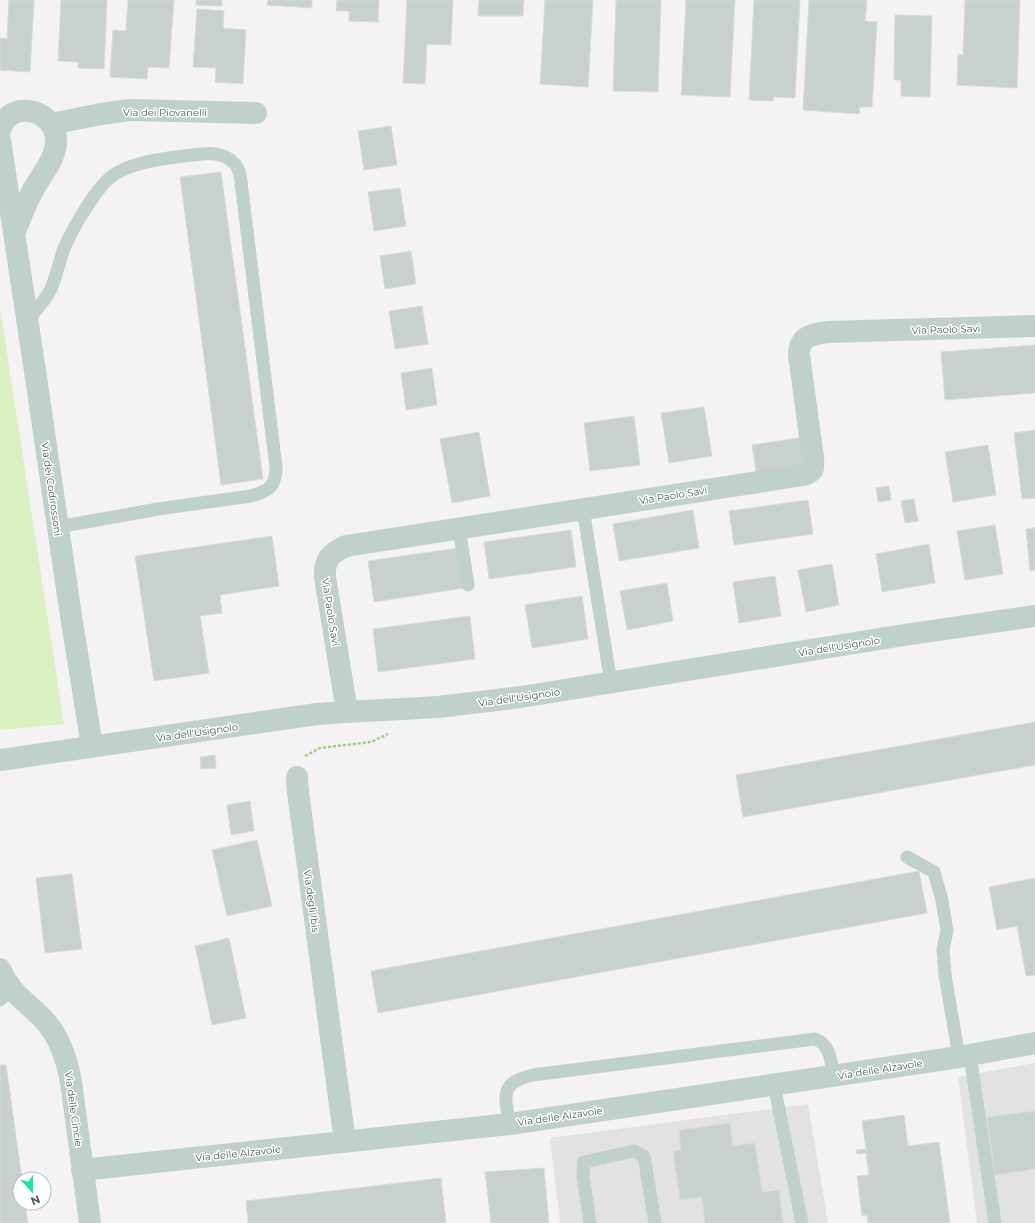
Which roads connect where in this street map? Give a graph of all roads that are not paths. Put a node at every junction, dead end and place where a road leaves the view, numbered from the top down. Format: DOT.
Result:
graph roads {
  1 [pos="256,113"];
  2 [pos="51,124"];
  3 [pos="0,130"];
  4 [pos="0,140"];
  5 [pos="15,232"];
  6 [pos="27,321"];
  7 [pos="1035,326"];
  8 [pos="583,508"];
  9 [pos="58,527"];
  10 [pos="459,528"];
  11 [pos="468,585"];
  12 [pos="1035,616"];
  13 [pos="611,683"];
  14 [pos="346,712"];
  15 [pos="92,746"];
  16 [pos="0,760"];
  17 [pos="297,777"];
  18 [pos="907,857"];
  19 [pos="0,969"];
  20 [pos="6,995"];
  21 [pos="1035,1043"];
  22 [pos="965,1056"];
  23 [pos="833,1076"];
  24 [pos="774,1085"];
  25 [pos="510,1124"];
  26 [pos="345,1142"];
  27 [pos="82,1170"];
  28 [pos="90,1223"];
  29 [pos="590,1223"];
  30 [pos="655,1223"];
  31 [pos="802,1223"];
  32 [pos="995,1223"];
  1 -- 2 [label="street, Via dei Piovanelli"];
  2 -- 3 [label="street"];
  2 -- 5 [label="street"];
  4 -- 5 [label="street, Via dei Codirossoni"];
  5 -- 6 [label="street, Via dei Codirossoni"];
  6 -- 9 [label="street, Via dei Codirossoni"];
  6 -- 9 [label="lane"];
  7 -- 8 [label="street, Via Paolo Savi"];
  8 -- 10 [label="street, Via Paolo Savi"];
  8 -- 13 [label="lane"];
  9 -- 15 [label="street, Via dei Codirossoni"];
  10 -- 11 [label="lane"];
  10 -- 14 [label="street, Via Paolo Savi"];
  12 -- 13 [label="street, Via dell'Usignolo"];
  13 -- 14 [label="street, Via dell'Usignolo"];
  14 -- 15 [label="street, Via dell'Usignolo"];
  15 -- 16 [label="street, Via dell'Usignolo"];
  17 -- 26 [label="street, Via degli Ibis"];
  18 -- 22 [label="lane"];
  19 -- 20 [label="street, Via delle Cincie"];
  20 -- 27 [label="street, Via delle Cincie"];
  21 -- 22 [label="street, Via delle Alzavole"];
  22 -- 23 [label="street, Via delle Alzavole"];
  22 -- 32 [label="lane"];
  23 -- 24 [label="street, Via delle Alzavole"];
  23 -- 25 [label="lane"];
  24 -- 25 [label="street, Via delle Alzavole"];
  24 -- 31 [label="lane"];
  25 -- 26 [label="street, Via delle Alzavole"];
  26 -- 27 [label="street, Via delle Alzavole"];
  27 -- 28 [label="street, Via delle Cincie"];
  29 -- 30 [label="lane"];
}
